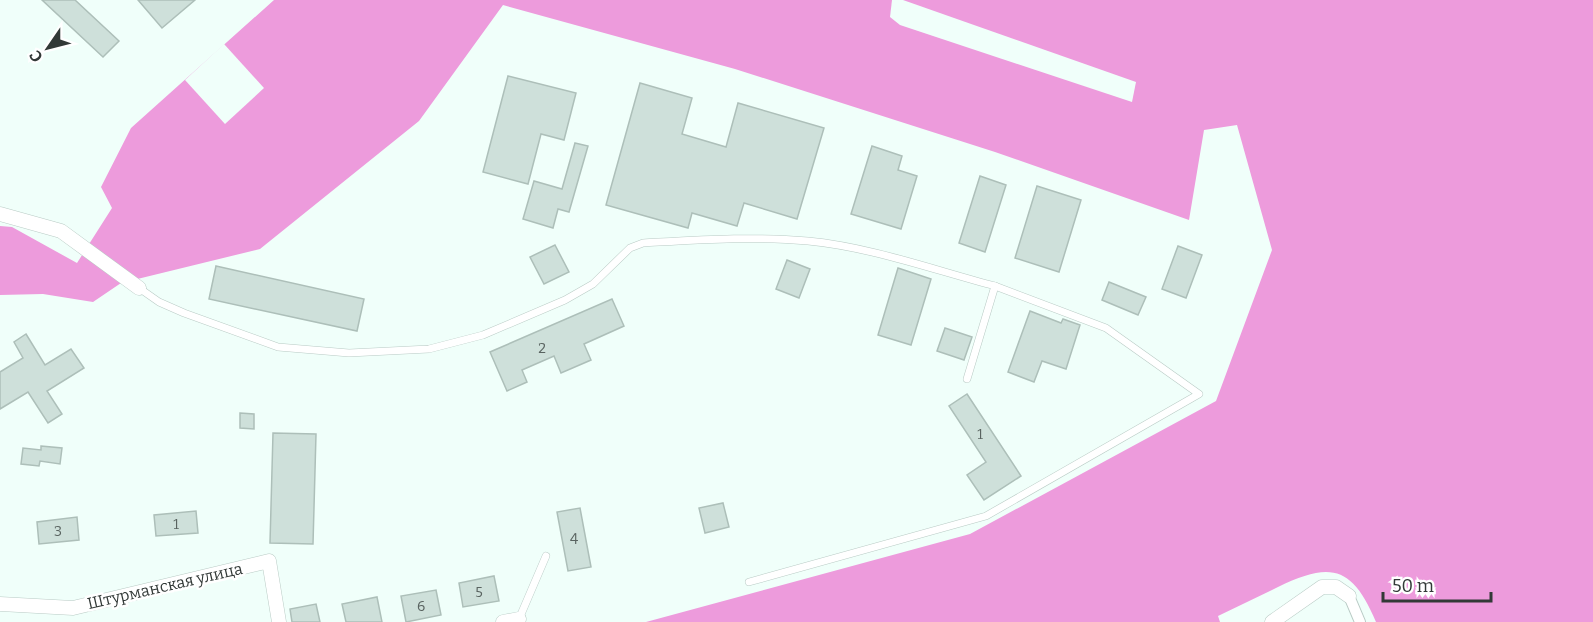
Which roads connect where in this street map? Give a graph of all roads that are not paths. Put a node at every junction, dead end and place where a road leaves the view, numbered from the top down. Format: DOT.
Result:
graph roads {
  1 [pos="0,214"];
  2 [pos="996,286"];
  3 [pos="139,288"];
  4 [pos="967,379"];
  5 [pos="546,556"];
  6 [pos="748,582"];
  7 [pos="1349,596"];
  8 [pos="0,604"];
  9 [pos="519,619"];
  10 [pos="279,622"];
  11 [pos="503,622"];
  12 [pos="1272,622"];
  13 [pos="1360,622"];
  1 -- 3 [label="street"];
  2 -- 3 [label="lane"];
  2 -- 4 [label="lane"];
  2 -- 6 [label="lane"];
  5 -- 9 [label="lane"];
  7 -- 12 [label="street"];
  7 -- 13 [label="street"];
  8 -- 10 [label="street, Штурманская улица"];
  9 -- 11 [label="street"];
}
